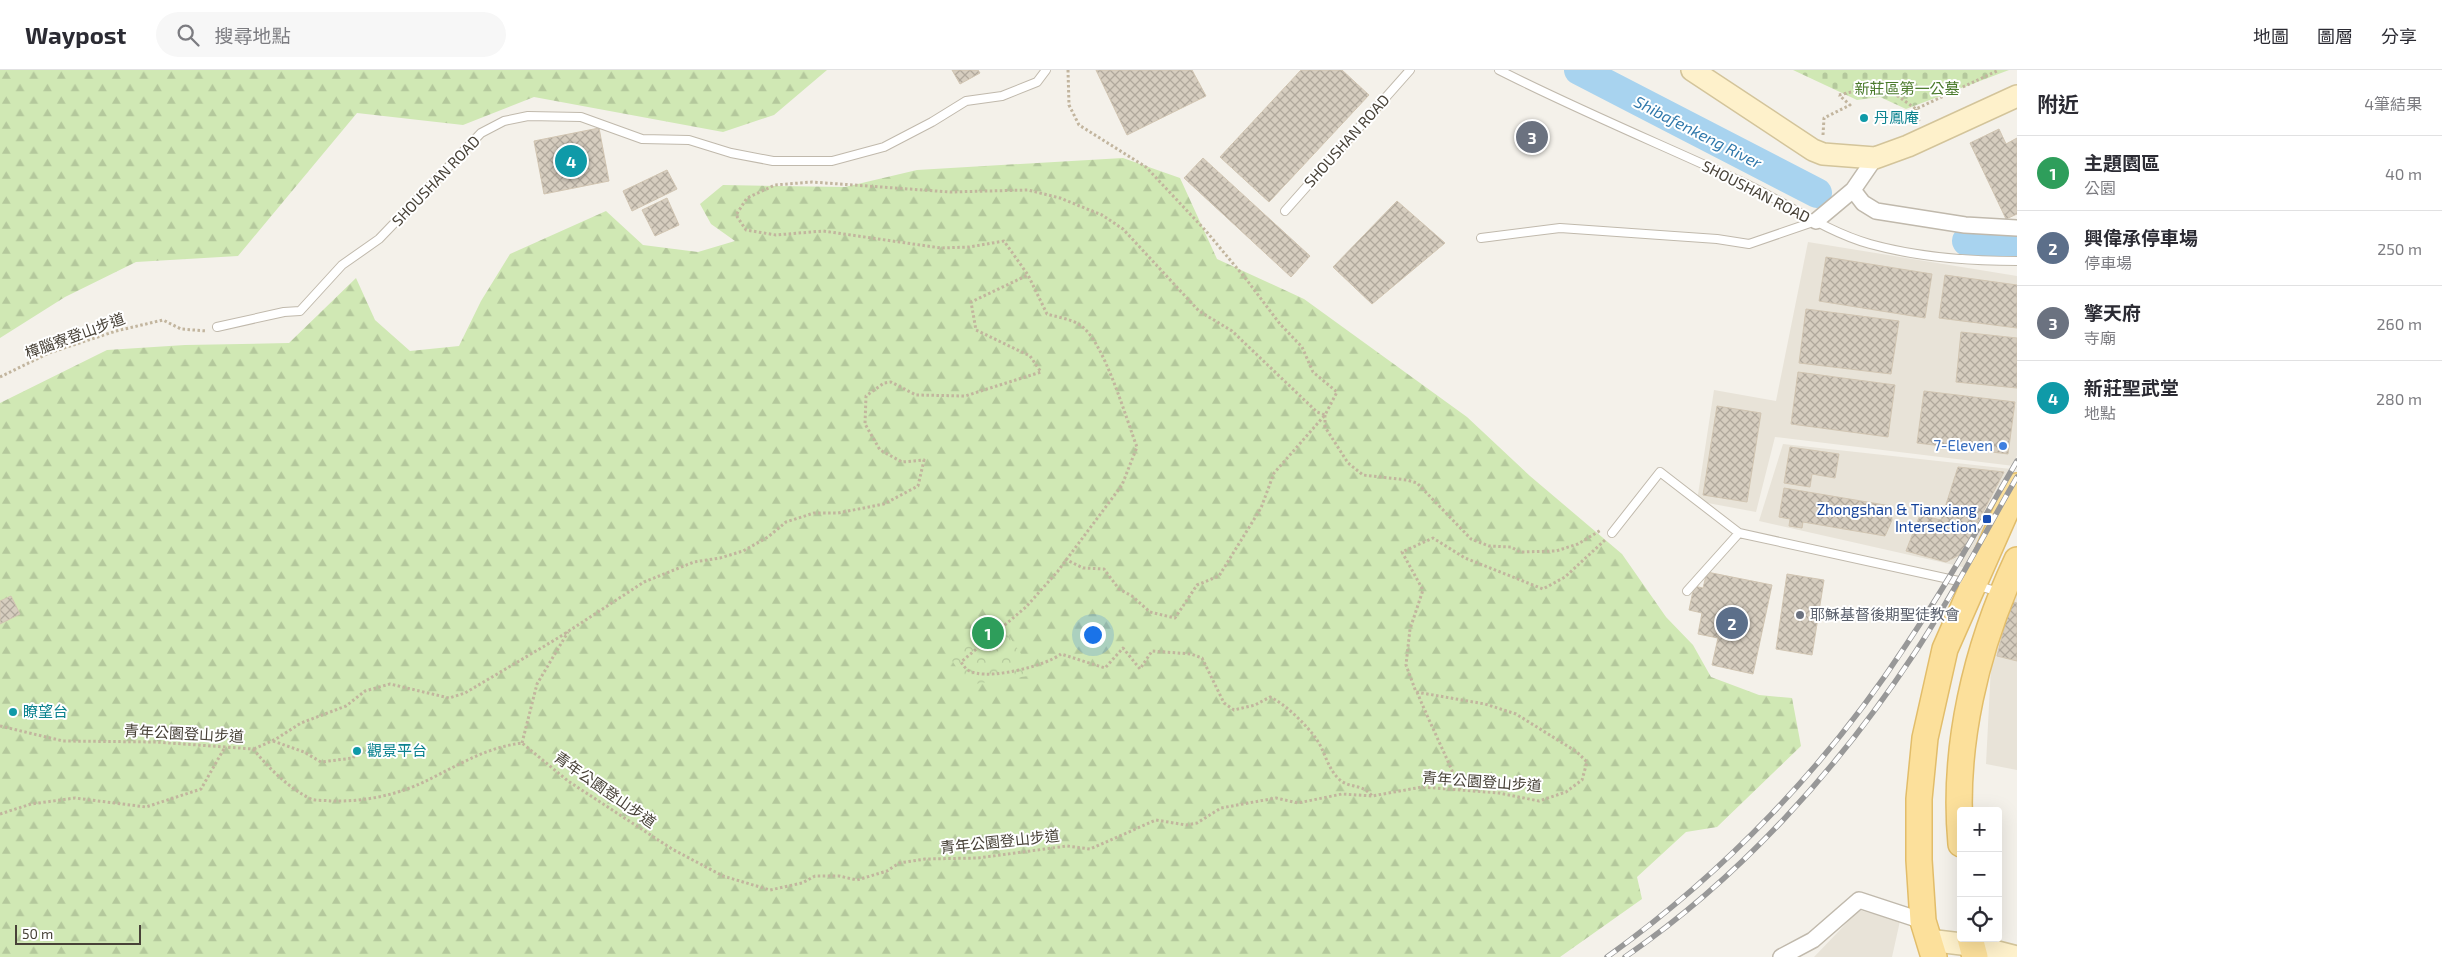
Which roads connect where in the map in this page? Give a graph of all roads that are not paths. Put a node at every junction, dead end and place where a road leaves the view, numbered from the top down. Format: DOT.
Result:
graph roads {
  1 [pos="1046,70"];
  2 [pos="1410,70"];
  3 [pos="1499,70"];
  4 [pos="1692,70"];
  5 [pos="2017,96"];
  6 [pos="1875,158"];
  7 [pos="1853,190"];
  8 [pos="1285,212"];
  9 [pos="1816,221"];
  10 [pos="2017,228"];
  11 [pos="1481,238"];
  12 [pos="2017,261"];
  13 [pos="217,327"];
  14 [pos="2017,486"];
  15 [pos="1612,533"];
  16 [pos="1739,533"];
  17 [pos="2017,560"];
  18 [pos="1972,584"];
  19 [pos="1687,591"];
  20 [pos="2001,593"];
  21 [pos="1960,807"];
  22 [pos="1928,939"];
  23 [pos="1972,947"];
  24 [pos="2017,956"];
  25 [pos="1782,957"];
  1 -- 13 [label="lane, SHOUSHAN ROAD"];
  2 -- 8 [label="lane, SHOUSHAN ROAD"];
  3 -- 9 [label="lane, SHOUSHAN ROAD"];
  4 -- 6 [label="street"];
  5 -- 6 [label="street"];
  6 -- 7 [label="street"];
  7 -- 9 [label="street"];
  7 -- 10 [label="street"];
  9 -- 11 [label="lane, SHOUSHAN ROAD"];
  9 -- 12 [label="lane"];
  14 -- 18 [label="main road"];
  15 -- 16 [label="lane"];
  16 -- 18 [label="lane"];
  16 -- 19 [label="lane"];
  17 -- 20 [label="main road"];
  18 -- 20 [label="lane"];
  18 -- 22 [label="main road"];
  20 -- 21 [label="main road"];
  22 -- 23 [label="street"];
  22 -- 25 [label="street"];
  23 -- 24 [label="street"];
}
